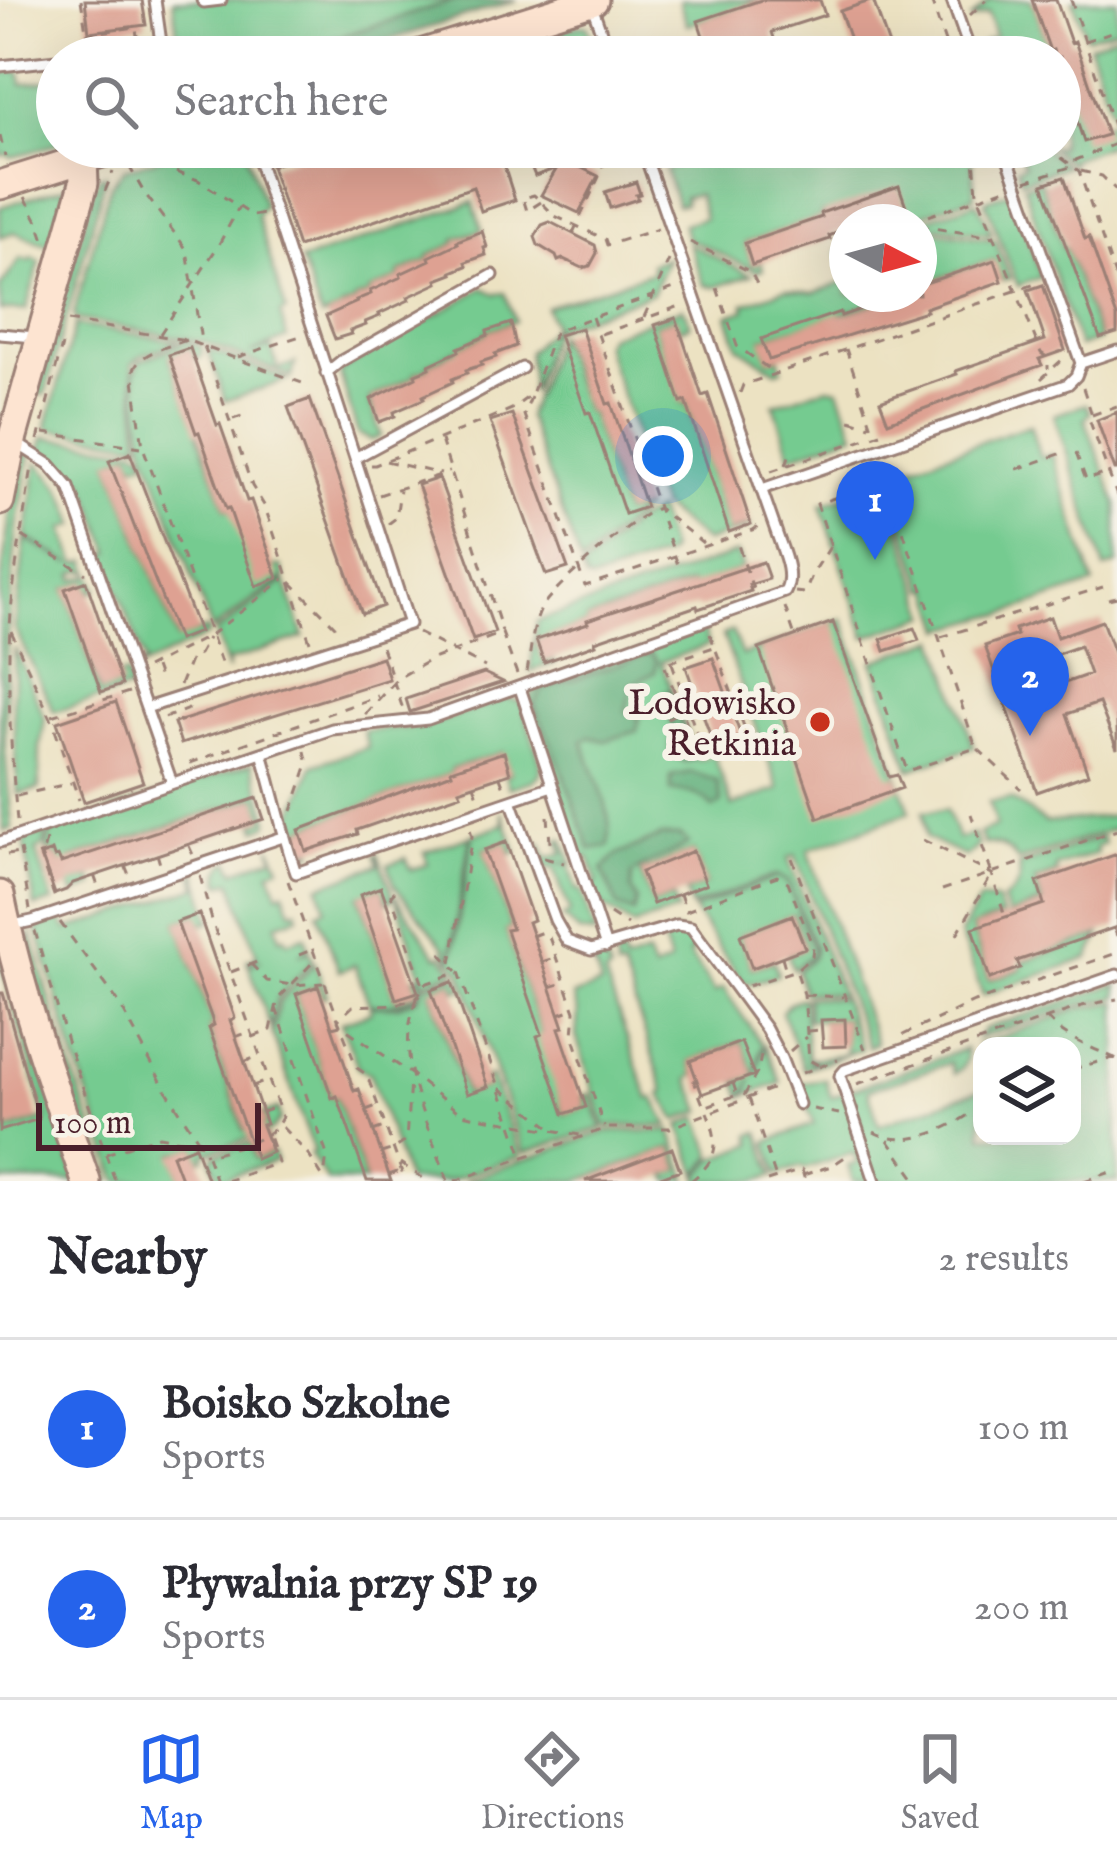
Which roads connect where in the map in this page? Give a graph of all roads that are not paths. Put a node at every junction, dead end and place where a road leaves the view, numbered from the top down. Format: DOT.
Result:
graph roads {
  1 [pos="155,0"];
  2 [pos="202,0"];
  3 [pos="221,0"];
  4 [pos="952,0"];
  5 [pos="592,1"];
  6 [pos="160,36"];
  7 [pos="495,36"];
  8 [pos="603,36"];
  9 [pos="964,36"];
  10 [pos="36,62"];
  11 [pos="0,66"];
  12 [pos="50,168"];
  13 [pos="83,168"];
  14 [pos="261,168"];
  15 [pos="649,168"];
  16 [pos="1012,168"];
  17 [pos="10,179"];
  18 [pos="493,275"];
  19 [pos="0,334"];
  20 [pos="51,340"];
  21 [pos="1117,351"];
  22 [pos="1081,363"];
  23 [pos="522,368"];
  24 [pos="326,373"];
  25 [pos="23,447"];
  26 [pos="355,458"];
  27 [pos="762,489"];
  28 [pos="0,501"];
  29 [pos="520,685"];
  30 [pos="146,708"];
  31 [pos="262,753"];
  32 [pos="172,783"];
  33 [pos="552,786"];
  34 [pos="508,795"];
  35 [pos="278,838"];
  36 [pos="0,842"];
  37 [pos="0,896"];
  38 [pos="19,924"];
  39 [pos="606,947"];
  40 [pos="1117,975"];
  41 [pos="800,1104"];
  42 [pos="86,1181"];
  43 [pos="874,1181"];
  1 -- 6 [label="lane"];
  2 -- 3 [label="lane"];
  4 -- 9 [label="lane"];
  5 -- 7 [label="street"];
  5 -- 8 [label="lane"];
  10 -- 11 [label="lane"];
  12 -- 17 [label="street"];
  13 -- 20 [label="street"];
  14 -- 24 [label="lane"];
  15 -- 27 [label="lane"];
  16 -- 22 [label="lane"];
  18 -- 24 [label="lane"];
  19 -- 20 [label="lane"];
  20 -- 25 [label="street"];
  21 -- 22 [label="lane"];
  22 -- 27 [label="lane"];
  23 -- 26 [label="lane"];
  24 -- 26 [label="lane"];
  25 -- 28 [label="street"];
  25 -- 30 [label="lane"];
  26 -- 30 [label="lane"];
  27 -- 29 [label="lane"];
  29 -- 31 [label="lane"];
  29 -- 33 [label="lane"];
  30 -- 32 [label="lane"];
  31 -- 32 [label="lane"];
  31 -- 35 [label="lane"];
  32 -- 36 [label="lane"];
  33 -- 34 [label="lane"];
  33 -- 39 [label="lane"];
  34 -- 35 [label="lane"];
  34 -- 39 [label="lane"];
  35 -- 38 [label="lane"];
  37 -- 38 [label="street"];
  38 -- 42 [label="street"];
  39 -- 41 [label="lane"];
  40 -- 43 [label="lane"];
}
